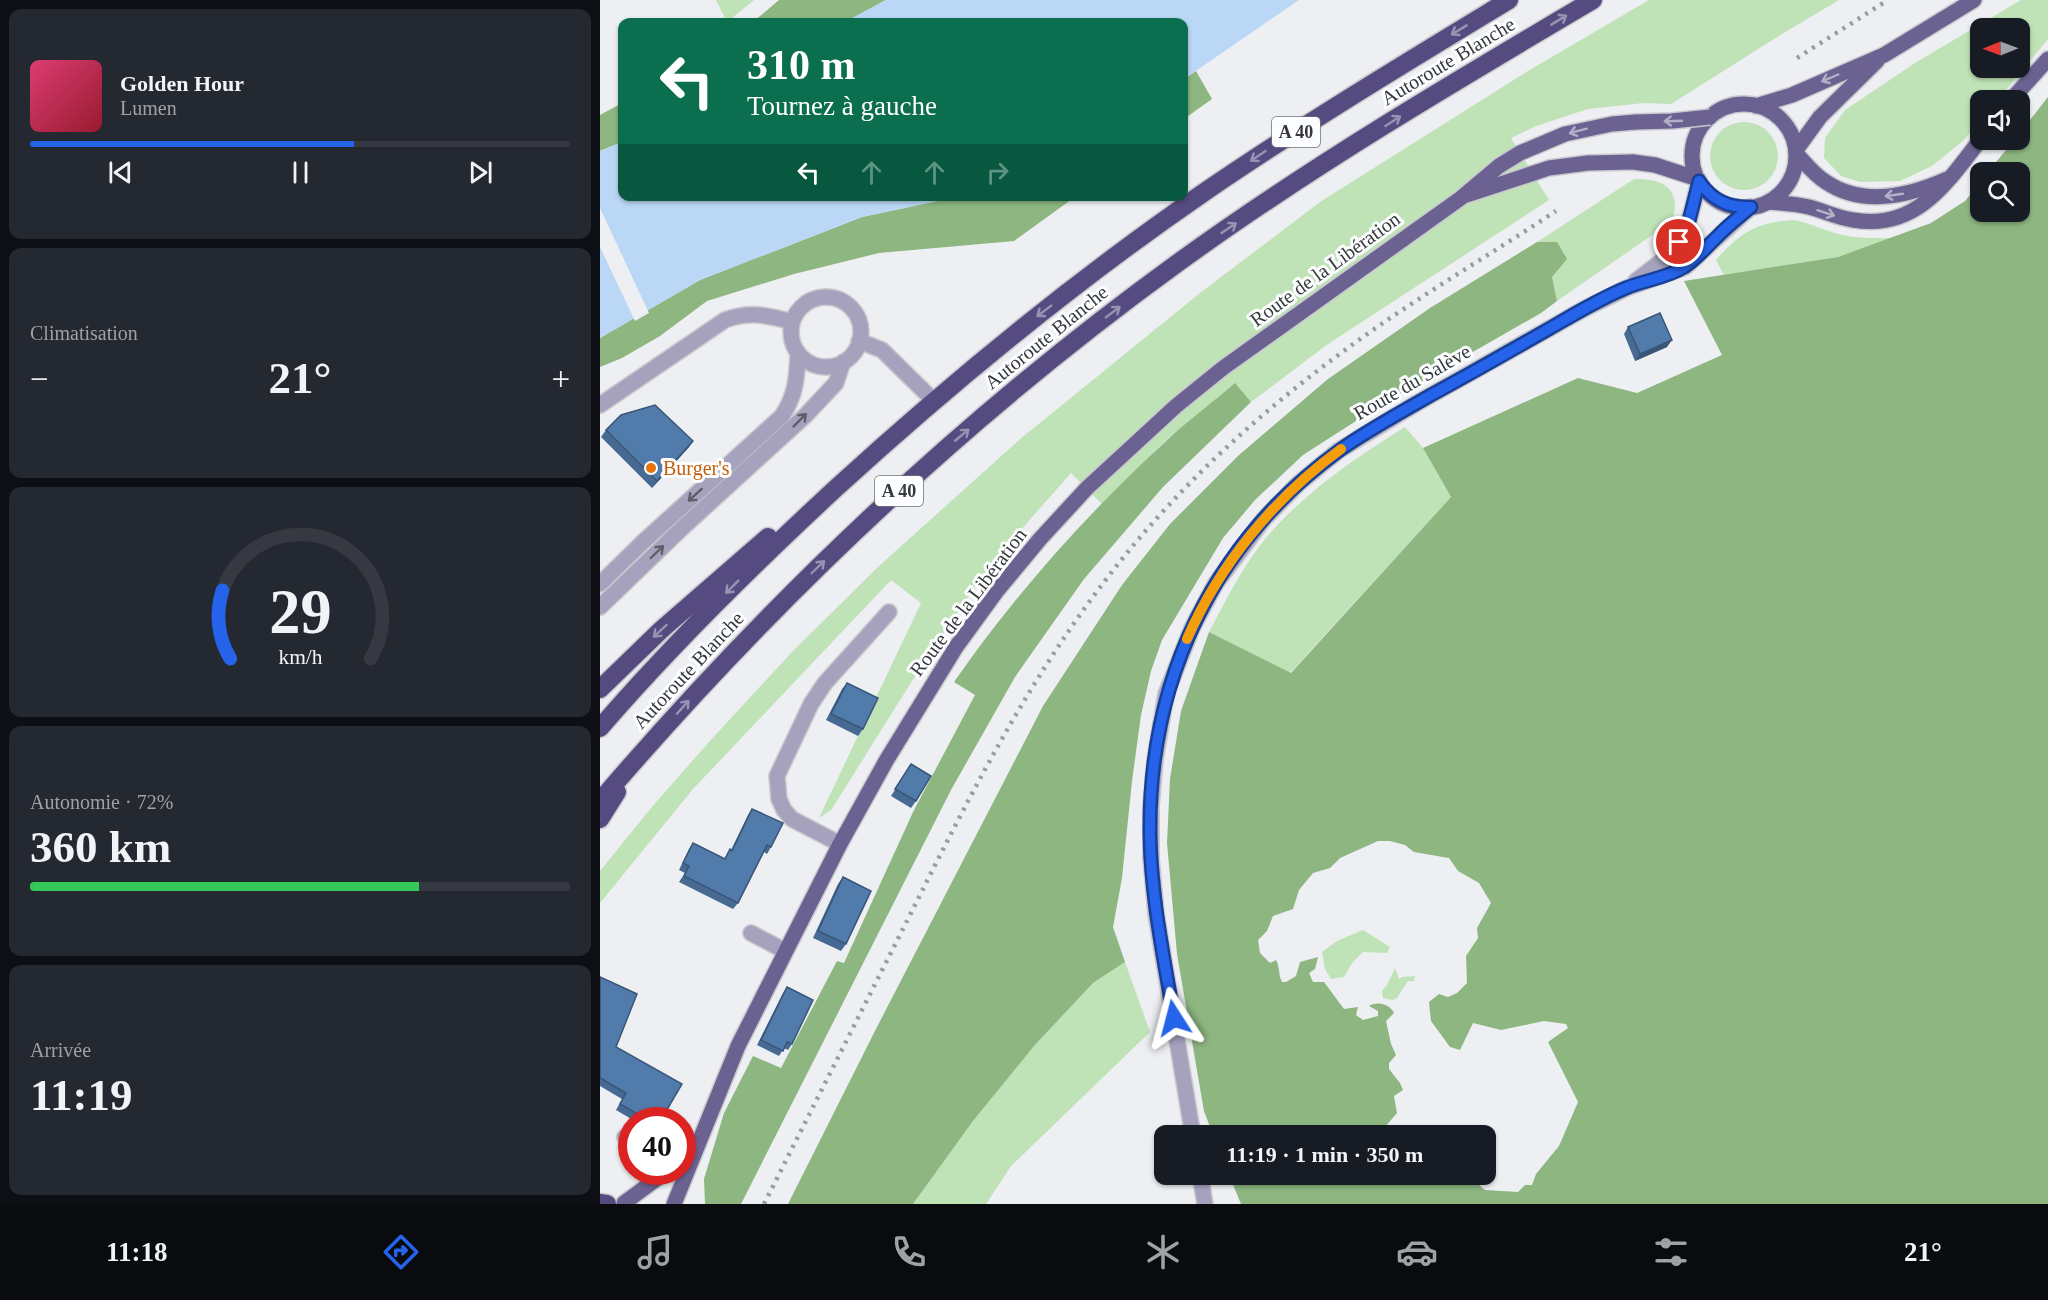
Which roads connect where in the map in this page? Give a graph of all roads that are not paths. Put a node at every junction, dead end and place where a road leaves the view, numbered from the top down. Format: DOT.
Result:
graph roads {
  1 [pos="1509,0"];
  2 [pos="1593,0"];
  3 [pos="1974,0"];
  4 [pos="1884,55"];
  5 [pos="2048,59"];
  6 [pos="2020,90"];
  7 [pos="1754,105"];
  8 [pos="1710,117"];
  9 [pos="1972,150"];
  10 [pos="1796,151"];
  11 [pos="1950,178"];
  12 [pos="1698,180"];
  13 [pos="1461,198"];
  14 [pos="1768,202"];
  15 [pos="1751,207"];
  16 [pos="1629,287"];
  17 [pos="792,322"];
  18 [pos="859,341"];
  19 [pos="798,353"];
  20 [pos="843,362"];
  21 [pos="933,400"];
  22 [pos="603,402"];
  23 [pos="913,417"];
  24 [pos="600,584"];
  25 [pos="600,607"];
  26 [pos="889,612"];
  27 [pos="600,689"];
  28 [pos="600,728"];
  29 [pos="644,750"];
  30 [pos="600,801"];
  31 [pos="600,819"];
  32 [pos="840,844"];
  33 [pos="751,933"];
  34 [pos="785,951"];
  35 [pos="1191,1125"];
  36 [pos="700,1142"];
  37 [pos="696,1145"];
  38 [pos="648,1185"];
  39 [pos="1202,1185"];
  40 [pos="600,1203"];
  41 [pos="607,1204"];
  42 [pos="622,1204"];
  43 [pos="634,1204"];
  44 [pos="674,1204"];
  45 [pos="1205,1204"];
  1 -- 21 [label="highway, Autoroute Blanche / A 40, one-way"];
  29 -- 2 [label="highway, Autoroute Blanche / A 40, one-way"];
  3 -- 4 [label="main road"];
  4 -- 7 [label="main road, one-way"];
  4 -- 10 [label="main road"];
  5 -- 6 [label="main road"];
  7 -- 8 [label="main road"];
  7 -- 10 [label="main road"];
  8 -- 12 [label="main road"];
  8 -- 13 [label="main road, Route de la Libération, one-way, bridge"];
  9 -- 11 [label="main road"];
  11 -- 10 [label="main road, one-way"];
  10 -- 14 [label="main road"];
  14 -- 11 [label="main road, one-way"];
  12 -- 13 [label="main road, Route de la Libération, bridge"];
  12 -- 15 [label="main road"];
  12 -- 16 [label="street, Route du Salève"];
  13 -- 32 [label="main road, Route de la Libération"];
  14 -- 15 [label="main road"];
  15 -- 16 [label="street, Route du Salève"];
  16 -- 35 [label="street, Route du Salève"];
  17 -- 18 [label="street"];
  17 -- 19 [label="street"];
  17 -- 22 [label="street"];
  18 -- 20 [label="street"];
  18 -- 21 [label="street"];
  19 -- 20 [label="street"];
  19 -- 24 [label="street, one-way"];
  25 -- 20 [label="street, one-way"];
  21 -- 23 [label="highway, Autoroute Blanche / A 40"];
  23 -- 27 [label="highway, one-way"];
  23 -- 28 [label="highway, Autoroute Blanche / A 40, one-way"];
  26 -- 32 [label="street"];
  29 -- 30 [label="highway, Autoroute Blanche / A 40"];
  29 -- 31 [label="highway"];
  32 -- 34 [label="main road, Route de la Libération"];
  33 -- 34 [label="street"];
  34 -- 36 [label="main road, Route de la Libération"];
  36 -- 37 [label="main road, Route de la Libération"];
  36 -- 44 [label="main road, Route de la Libération"];
  38 -- 42 [label="main road"];
  39 -- 45 [label="street"];
  40 -- 41 [label="highway"];
  42 -- 43 [label="main road"];
}
